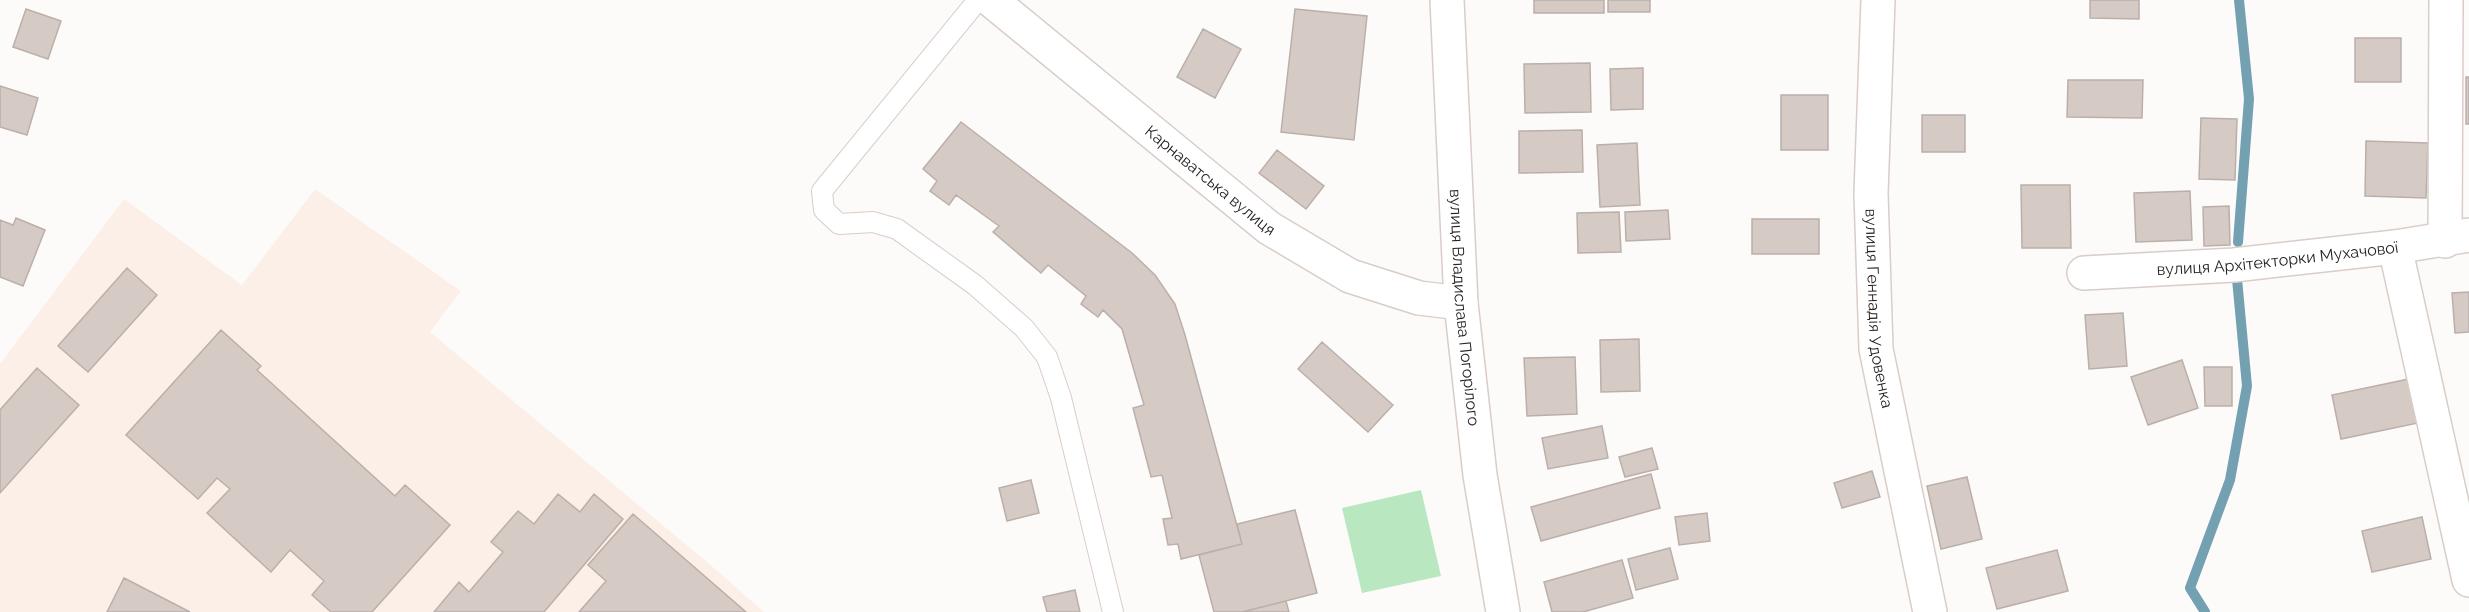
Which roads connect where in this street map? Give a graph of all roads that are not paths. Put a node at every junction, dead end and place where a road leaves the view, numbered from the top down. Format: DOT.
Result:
graph roads {
  1 [pos="978,0"];
  2 [pos="991,0"];
  3 [pos="1447,0"];
  4 [pos="1878,0"];
  5 [pos="2446,0"];
  6 [pos="2457,238"];
  7 [pos="2395,247"];
  8 [pos="2084,273"];
  9 [pos="1461,303"];
  10 [pos="2469,579"];
  11 [pos="1113,612"];
  12 [pos="1503,612"];
  13 [pos="1929,612"];
  1 -- 11 [label="lane"];
  2 -- 9 [label="street, Карнаватська вулиця"];
  3 -- 9 [label="street, вулиця Владислава Погорілого"];
  4 -- 13 [label="street, вулиця Геннадія Удовенка"];
  5 -- 6 [label="street"];
  6 -- 7 [label="street, вулиця Архітекторки Мухачової"];
  7 -- 8 [label="street, вулиця Архітекторки Мухачової"];
  7 -- 10 [label="street"];
  9 -- 12 [label="street, вулиця Владислава Погорілого"];
}
